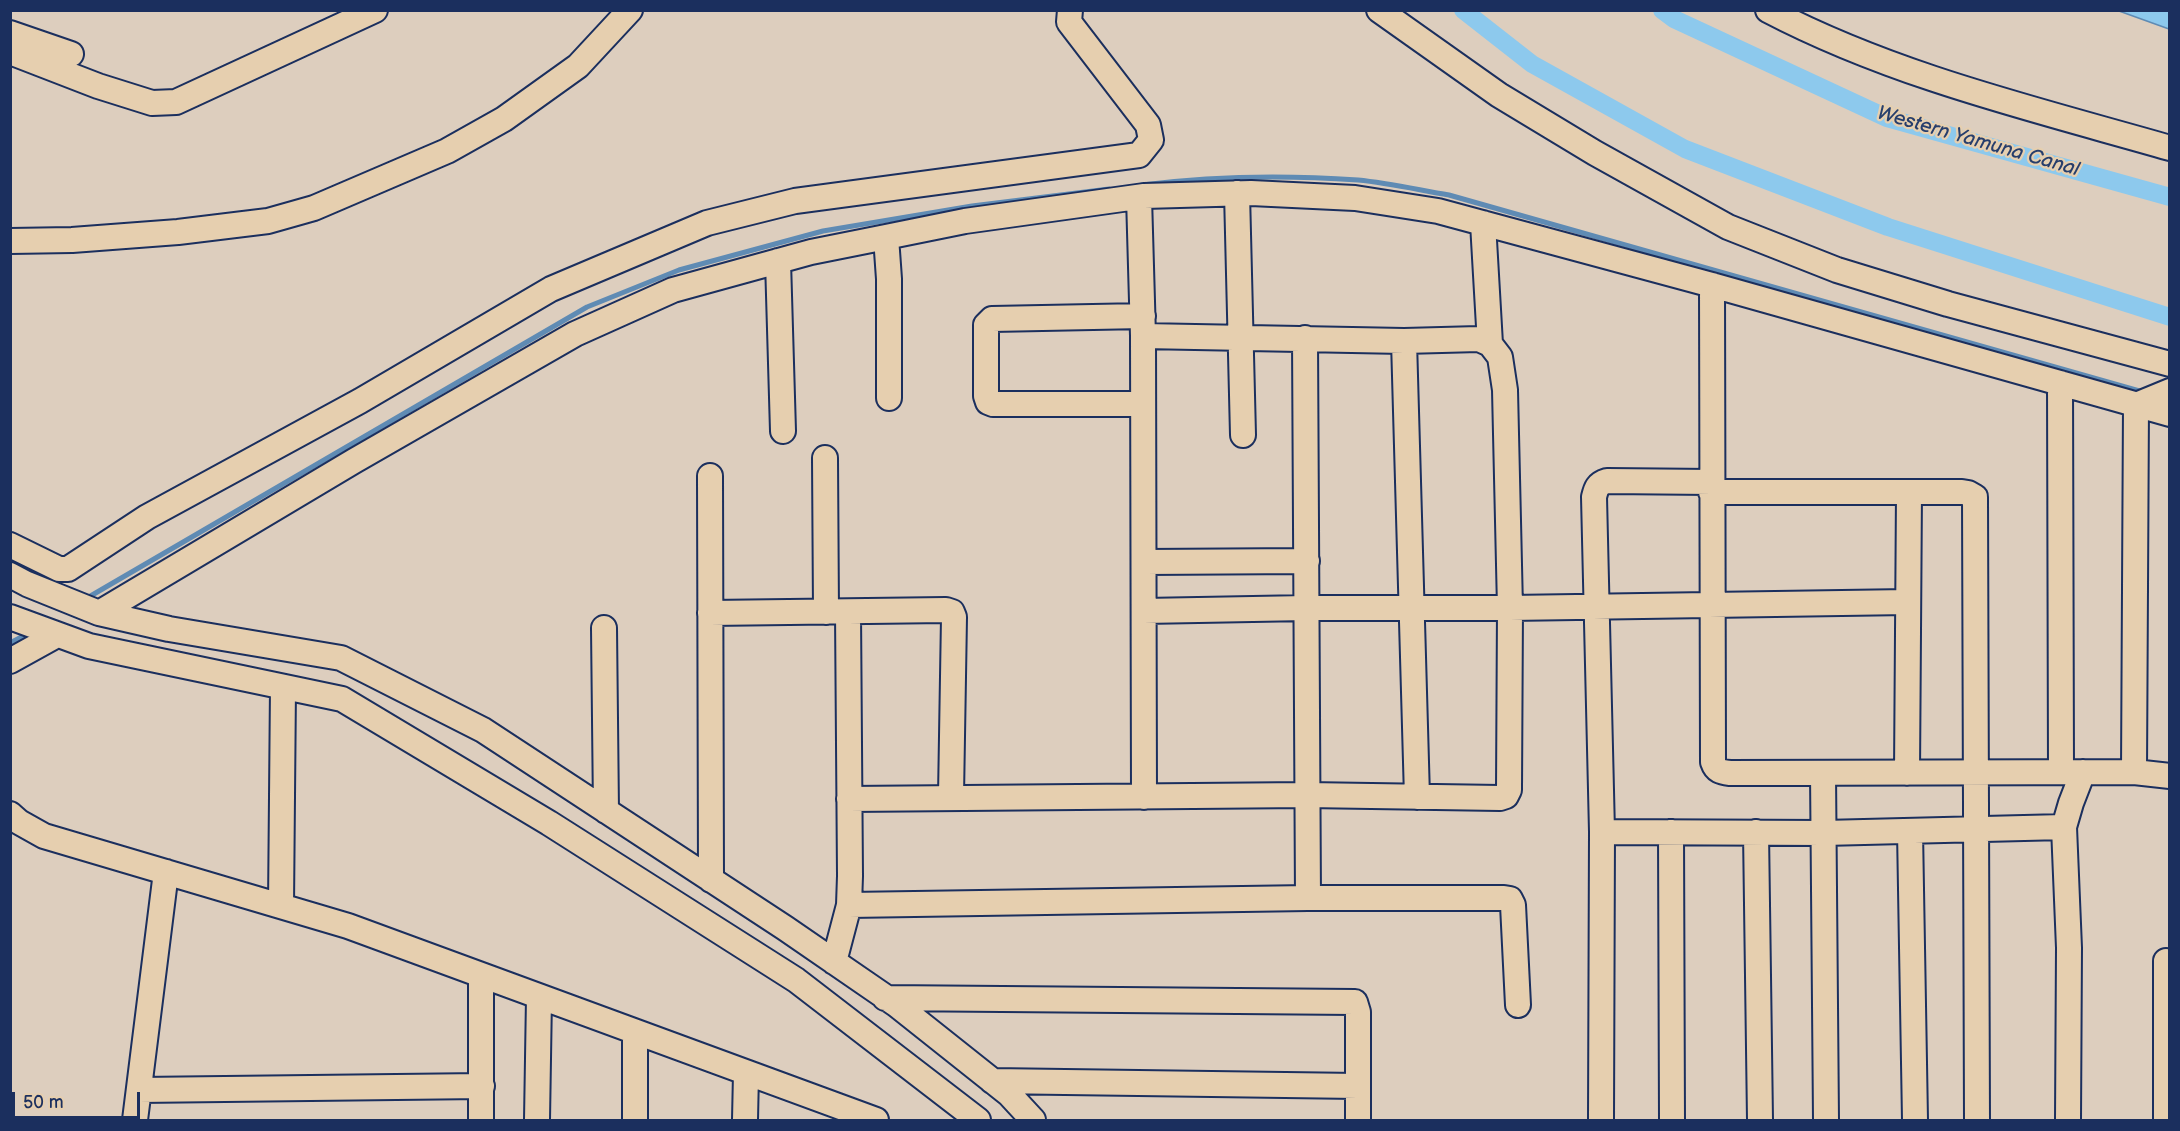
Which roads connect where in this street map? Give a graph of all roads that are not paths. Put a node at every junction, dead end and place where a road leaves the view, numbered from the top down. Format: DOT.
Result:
graph roads {
  1 [pos="375,10"];
  2 [pos="630,10"];
  3 [pos="1070,10"];
  4 [pos="1379,10"];
  5 [pos="1768,10"];
  6 [pos="10,33"];
  7 [pos="10,52"];
  8 [pos="71,54"];
  9 [pos="2169,148"];
  10 [pos="1237,193"];
  11 [pos="1139,197"];
  12 [pos="1483,223"];
  13 [pos="886,237"];
  14 [pos="10,241"];
  15 [pos="778,261"];
  16 [pos="1712,285"];
  17 [pos="1143,326"];
  18 [pos="1305,338"];
  19 [pos="1242,339"];
  20 [pos="1404,341"];
  21 [pos="1490,344"];
  22 [pos="2169,364"];
  23 [pos="2060,383"];
  24 [pos="2169,391"];
  25 [pos="889,398"];
  26 [pos="1143,404"];
  27 [pos="2136,405"];
  28 [pos="2169,414"];
  29 [pos="783,431"];
  30 [pos="1243,435"];
  31 [pos="825,458"];
  32 [pos="710,476"];
  33 [pos="1712,487"];
  34 [pos="1909,492"];
  35 [pos="10,545"];
  36 [pos="1307,561"];
  37 [pos="1144,562"];
  38 [pos="19,580"];
  39 [pos="1908,602"];
  40 [pos="1714,603"];
  41 [pos="1598,605"];
  42 [pos="1307,608"];
  43 [pos="1411,608"];
  44 [pos="1510,608"];
  45 [pos="1144,611"];
  46 [pos="838,612"];
  47 [pos="99,613"];
  48 [pos="710,613"];
  49 [pos="11,618"];
  50 [pos="604,628"];
  51 [pos="57,635"];
  52 [pos="10,661"];
  53 [pos="282,687"];
  54 [pos="2072,772"];
  55 [pos="2134,772"];
  56 [pos="1823,773"];
  57 [pos="1907,773"];
  58 [pos="1976,773"];
  59 [pos="2169,776"];
  60 [pos="1307,795"];
  61 [pos="951,796"];
  62 [pos="1144,797"];
  63 [pos="1417,797"];
  64 [pos="849,798"];
  65 [pos="606,811"];
  66 [pos="10,814"];
  67 [pos="2064,828"];
  68 [pos="1975,830"];
  69 [pos="1910,831"];
  70 [pos="1602,832"];
  71 [pos="1671,832"];
  72 [pos="1756,832"];
  73 [pos="10,833"];
  74 [pos="1824,833"];
  75 [pos="44,836"];
  76 [pos="166,872"];
  77 [pos="711,880"];
  78 [pos="1308,898"];
  79 [pos="849,905"];
  80 [pos="281,906"];
  81 [pos="2166,961"];
  82 [pos="834,962"];
  83 [pos="481,976"];
  84 [pos="539,997"];
  85 [pos="885,998"];
  86 [pos="1518,1005"];
  87 [pos="635,1032"];
  88 [pos="746,1073"];
  89 [pos="992,1081"];
  90 [pos="482,1086"];
  91 [pos="1358,1086"];
  92 [pos="139,1090"];
  93 [pos="870,1119"];
  94 [pos="135,1120"];
  95 [pos="482,1120"];
  96 [pos="537,1120"];
  97 [pos="635,1120"];
  98 [pos="745,1120"];
  99 [pos="978,1120"];
  100 [pos="1033,1120"];
  101 [pos="1358,1120"];
  102 [pos="1601,1120"];
  103 [pos="1672,1120"];
  104 [pos="1760,1120"];
  105 [pos="1826,1120"];
  106 [pos="1915,1120"];
  107 [pos="1977,1120"];
  108 [pos="2068,1120"];
  109 [pos="2166,1120"];
  1 -- 7 [label="street"];
  2 -- 14 [label="street"];
  3 -- 35 [label="street"];
  4 -- 22 [label="street"];
  5 -- 9 [label="street"];
  6 -- 8 [label="street"];
  10 -- 11 [label="street"];
  10 -- 12 [label="street"];
  10 -- 19 [label="street"];
  11 -- 13 [label="street"];
  11 -- 17 [label="street"];
  12 -- 16 [label="street"];
  12 -- 21 [label="street"];
  13 -- 15 [label="street"];
  13 -- 25 [label="street"];
  15 -- 29 [label="street"];
  15 -- 47 [label="street"];
  16 -- 23 [label="street"];
  16 -- 33 [label="street"];
  17 -- 19 [label="street"];
  17 -- 26 [label="street"];
  17 -- 26 [label="street"];
  18 -- 19 [label="street"];
  18 -- 20 [label="street"];
  18 -- 36 [label="street"];
  19 -- 30 [label="street"];
  20 -- 21 [label="street"];
  20 -- 43 [label="street"];
  21 -- 44 [label="street"];
  23 -- 27 [label="street"];
  23 -- 54 [label="street"];
  24 -- 27 [label="street"];
  26 -- 37 [label="street"];
  27 -- 28 [label="street"];
  27 -- 55 [label="street"];
  31 -- 46 [label="street"];
  32 -- 48 [label="street"];
  33 -- 34 [label="street"];
  33 -- 40 [label="street"];
  33 -- 41 [label="street"];
  34 -- 39 [label="street"];
  34 -- 58 [label="street"];
  36 -- 37 [label="street"];
  36 -- 42 [label="street"];
  37 -- 45 [label="street"];
  38 -- 47 [label="street"];
  38 -- 49 [label="street"];
  39 -- 40 [label="street"];
  39 -- 57 [label="street"];
  40 -- 41 [label="street"];
  40 -- 56 [label="street"];
  41 -- 44 [label="street"];
  41 -- 70 [label="street"];
  42 -- 43 [label="street"];
  42 -- 45 [label="street"];
  42 -- 60 [label="street"];
  43 -- 44 [label="street"];
  43 -- 63 [label="street"];
  44 -- 63 [label="street"];
  45 -- 62 [label="street"];
  46 -- 48 [label="street"];
  46 -- 61 [label="street"];
  46 -- 64 [label="street"];
  47 -- 65 [label="street"];
  48 -- 77 [label="street"];
  49 -- 51 [label="street"];
  50 -- 65 [label="street"];
  51 -- 52 [label="street"];
  51 -- 53 [label="street"];
  53 -- 80 [label="street"];
  53 -- 99 [label="street"];
  54 -- 55 [label="street"];
  54 -- 58 [label="street"];
  54 -- 67 [label="street"];
  55 -- 59 [label="street"];
  56 -- 57 [label="street"];
  56 -- 74 [label="street"];
  57 -- 58 [label="street"];
  58 -- 68 [label="street"];
  60 -- 62 [label="street"];
  60 -- 63 [label="street"];
  60 -- 78 [label="street"];
  61 -- 62 [label="street"];
  61 -- 64 [label="street"];
  64 -- 79 [label="street"];
  65 -- 77 [label="street"];
  66 -- 75 [label="street"];
  67 -- 68 [label="street"];
  67 -- 108 [label="street"];
  68 -- 69 [label="street"];
  68 -- 107 [label="street"];
  69 -- 74 [label="street"];
  69 -- 106 [label="street"];
  70 -- 71 [label="street"];
  70 -- 102 [label="street"];
  71 -- 72 [label="street"];
  71 -- 103 [label="street"];
  72 -- 74 [label="street"];
  72 -- 104 [label="street"];
  73 -- 75 [label="street"];
  74 -- 105 [label="street"];
  75 -- 76 [label="street"];
  76 -- 80 [label="street"];
  76 -- 92 [label="street"];
  77 -- 82 [label="street"];
  78 -- 79 [label="street"];
  78 -- 86 [label="street"];
  79 -- 82 [label="street"];
  80 -- 83 [label="street"];
  81 -- 109 [label="street"];
  82 -- 85 [label="street"];
  83 -- 84 [label="street"];
  83 -- 90 [label="street"];
  84 -- 87 [label="street"];
  84 -- 96 [label="street"];
  85 -- 89 [label="street"];
  85 -- 91 [label="street"];
  87 -- 88 [label="street"];
  87 -- 97 [label="street"];
  88 -- 93 [label="street"];
  88 -- 98 [label="street"];
  89 -- 91 [label="street"];
  89 -- 100 [label="street"];
  90 -- 92 [label="street"];
  90 -- 95 [label="street"];
  91 -- 101 [label="street"];
  92 -- 94 [label="street"];
}
